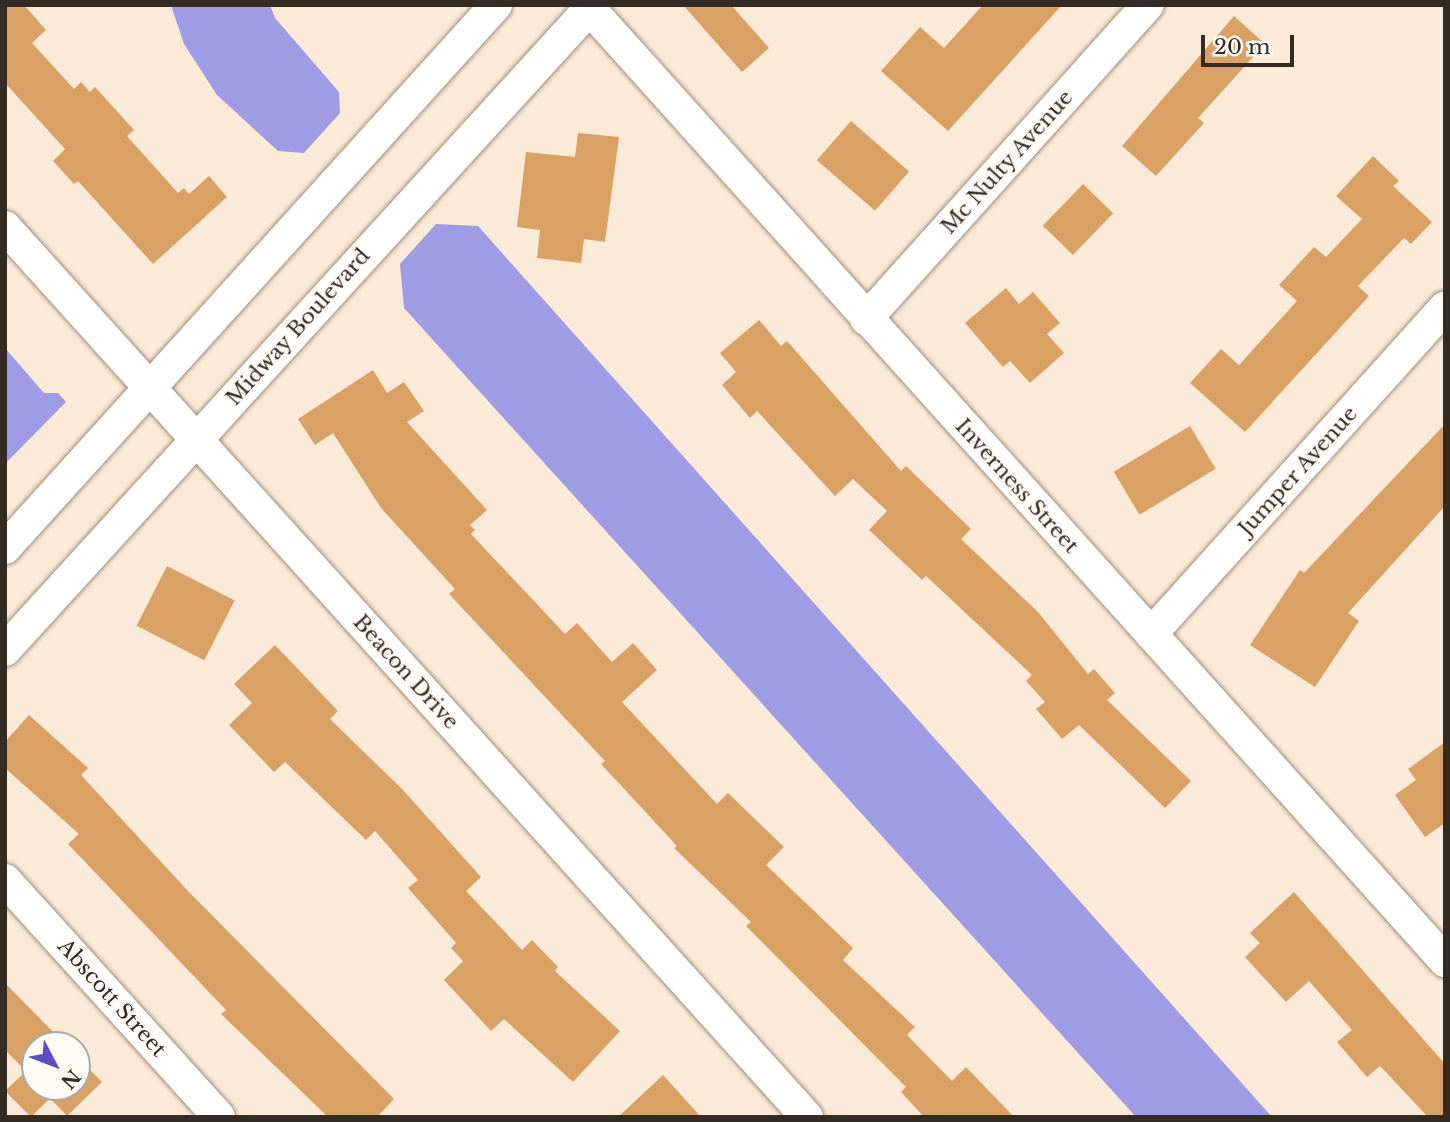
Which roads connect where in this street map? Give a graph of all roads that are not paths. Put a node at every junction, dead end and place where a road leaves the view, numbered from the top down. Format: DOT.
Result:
graph roads {
  1 [pos="496,5"];
  2 [pos="1148,5"];
  3 [pos="592,7"];
  4 [pos="5,227"];
  5 [pos="1445,308"];
  6 [pos="866,318"];
  7 [pos="150,388"];
  8 [pos="197,440"];
  9 [pos="5,548"];
  10 [pos="1151,634"];
  11 [pos="5,650"];
  12 [pos="5,880"];
  13 [pos="1441,950"];
  14 [pos="219,1117"];
  15 [pos="807,1117"];
  1 -- 7 [label="street"];
  2 -- 6 [label="street, Mc Nulty Avenue"];
  3 -- 6 [label="street, Inverness Street"];
  3 -- 8 [label="street, Midway Boulevard"];
  4 -- 7 [label="street, Beacon Drive"];
  5 -- 10 [label="street, Jumper Avenue"];
  6 -- 10 [label="street, Inverness Street"];
  7 -- 8 [label="street, Beacon Drive"];
  7 -- 9 [label="street"];
  8 -- 11 [label="street, Midway Boulevard"];
  8 -- 15 [label="street, Beacon Drive"];
  10 -- 13 [label="street, Inverness Street"];
  12 -- 14 [label="street, Abscott Street"];
}
